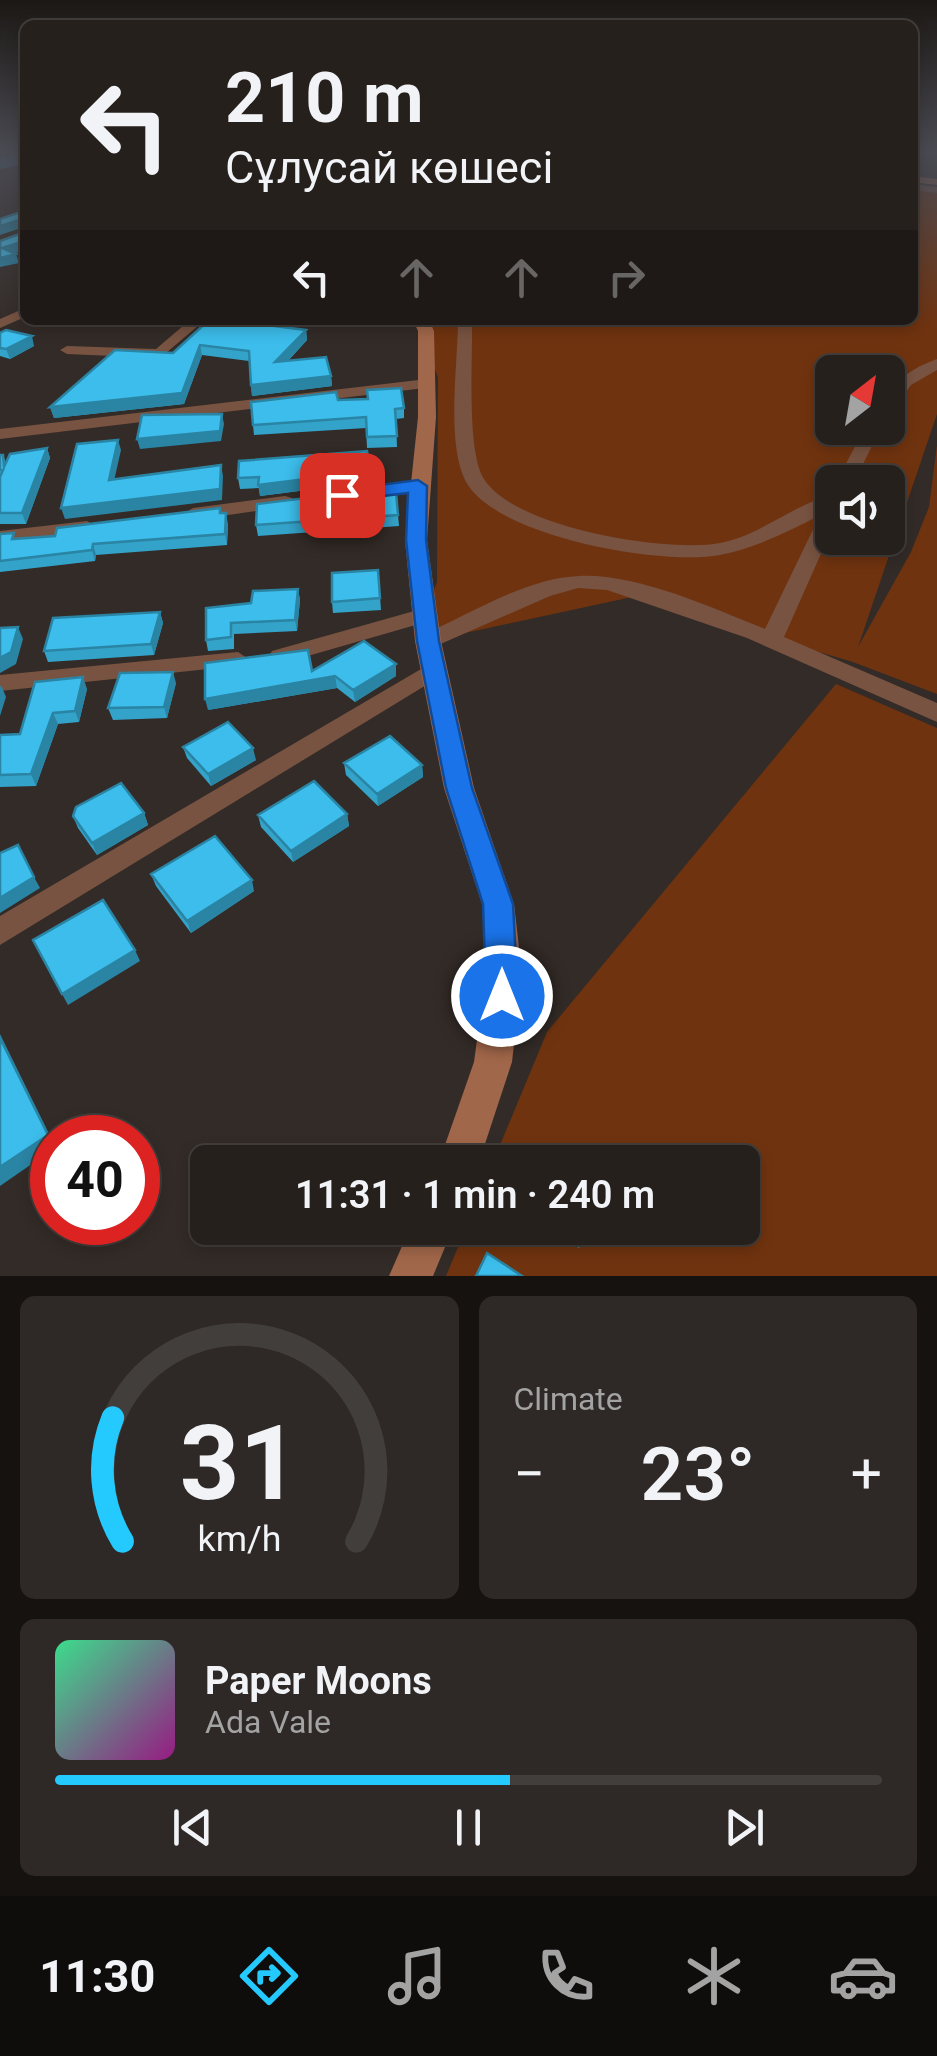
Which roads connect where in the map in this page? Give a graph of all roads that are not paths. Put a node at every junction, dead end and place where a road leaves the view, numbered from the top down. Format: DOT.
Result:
graph roads {
  1 [pos="192,325"];
  2 [pos="423,325"];
  3 [pos="465,325"];
  4 [pos="67,350"];
  5 [pos="937,364"];
  6 [pos="905,381"];
  7 [pos="427,384"];
  8 [pos="0,434"];
  9 [pos="418,486"];
  10 [pos="815,512"];
  11 [pos="171,516"];
  12 [pos="114,523"];
  13 [pos="0,538"];
  14 [pos="815,543"];
  15 [pos="426,628"];
  16 [pos="770,642"];
  17 [pos="433,670"];
  18 [pos="0,683"];
  19 [pos="937,713"];
  20 [pos="0,932"];
  21 [pos="465,1145"];
  22 [pos="425,1245"];
  23 [pos="411,1276"];
  1 -- 4 [label="street"];
  2 -- 7 [label="street"];
  3 -- 10 [label="street"];
  5 -- 6 [label="street"];
  7 -- 8 [label="street"];
  7 -- 9 [label="street"];
  9 -- 11 [label="street"];
  9 -- 15 [label="street"];
  12 -- 13 [label="street"];
  14 -- 16 [label="street"];
  15 -- 16 [label="street"];
  15 -- 17 [label="street"];
  15 -- 18 [label="street"];
  16 -- 19 [label="street"];
  17 -- 20 [label="street"];
  17 -- 21 [label="street"];
  22 -- 23 [label="street"];
}
